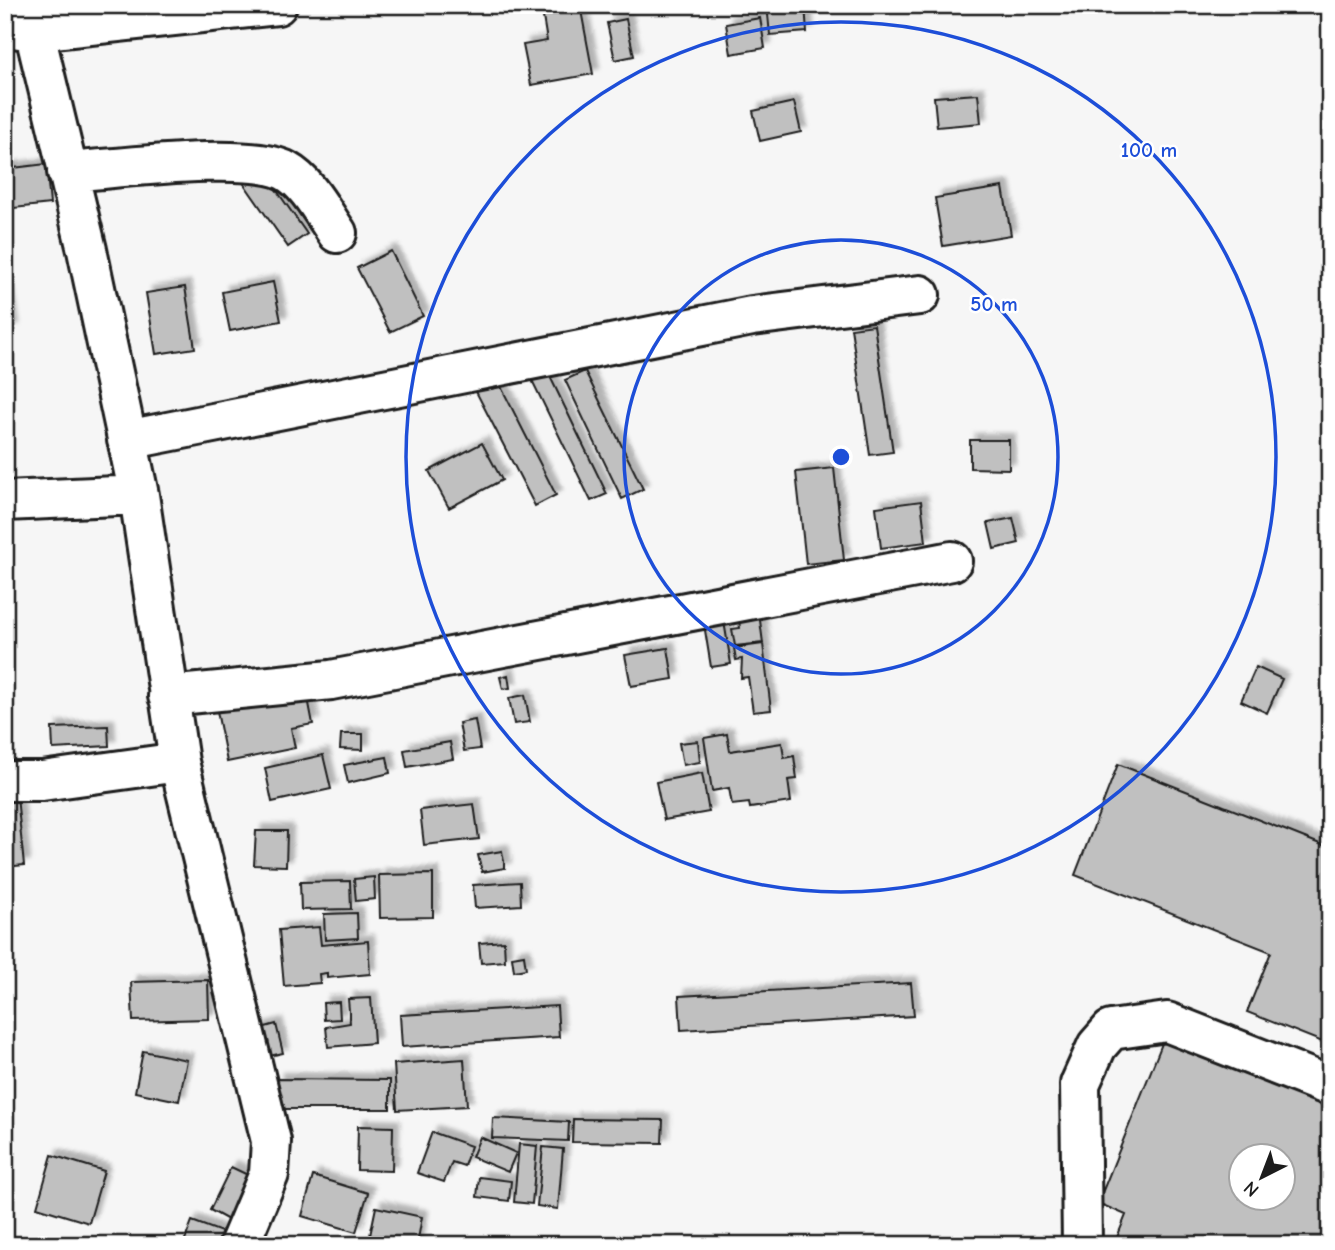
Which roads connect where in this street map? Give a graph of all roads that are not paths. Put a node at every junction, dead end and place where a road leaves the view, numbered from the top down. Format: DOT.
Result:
graph roads {
  1 [pos="277,5"];
  2 [pos="23,21"];
  3 [pos="67,172"];
  4 [pos="337,233"];
  5 [pos="920,295"];
  6 [pos="127,440"];
  7 [pos="139,495"];
  8 [pos="5,501"];
  9 [pos="952,561"];
  10 [pos="168,696"];
  11 [pos="179,762"];
  12 [pos="5,781"];
  13 [pos="1330,1086"];
  14 [pos="239,1245"];
  15 [pos="1082,1245"];
  1 -- 2 [label="street"];
  2 -- 3 [label="street"];
  3 -- 4 [label="street"];
  3 -- 6 [label="street"];
  5 -- 6 [label="street"];
  6 -- 7 [label="street"];
  7 -- 8 [label="street"];
  7 -- 10 [label="street"];
  9 -- 10 [label="street"];
  10 -- 11 [label="street"];
  11 -- 12 [label="street"];
  11 -- 14 [label="street"];
  13 -- 15 [label="street"];
}
